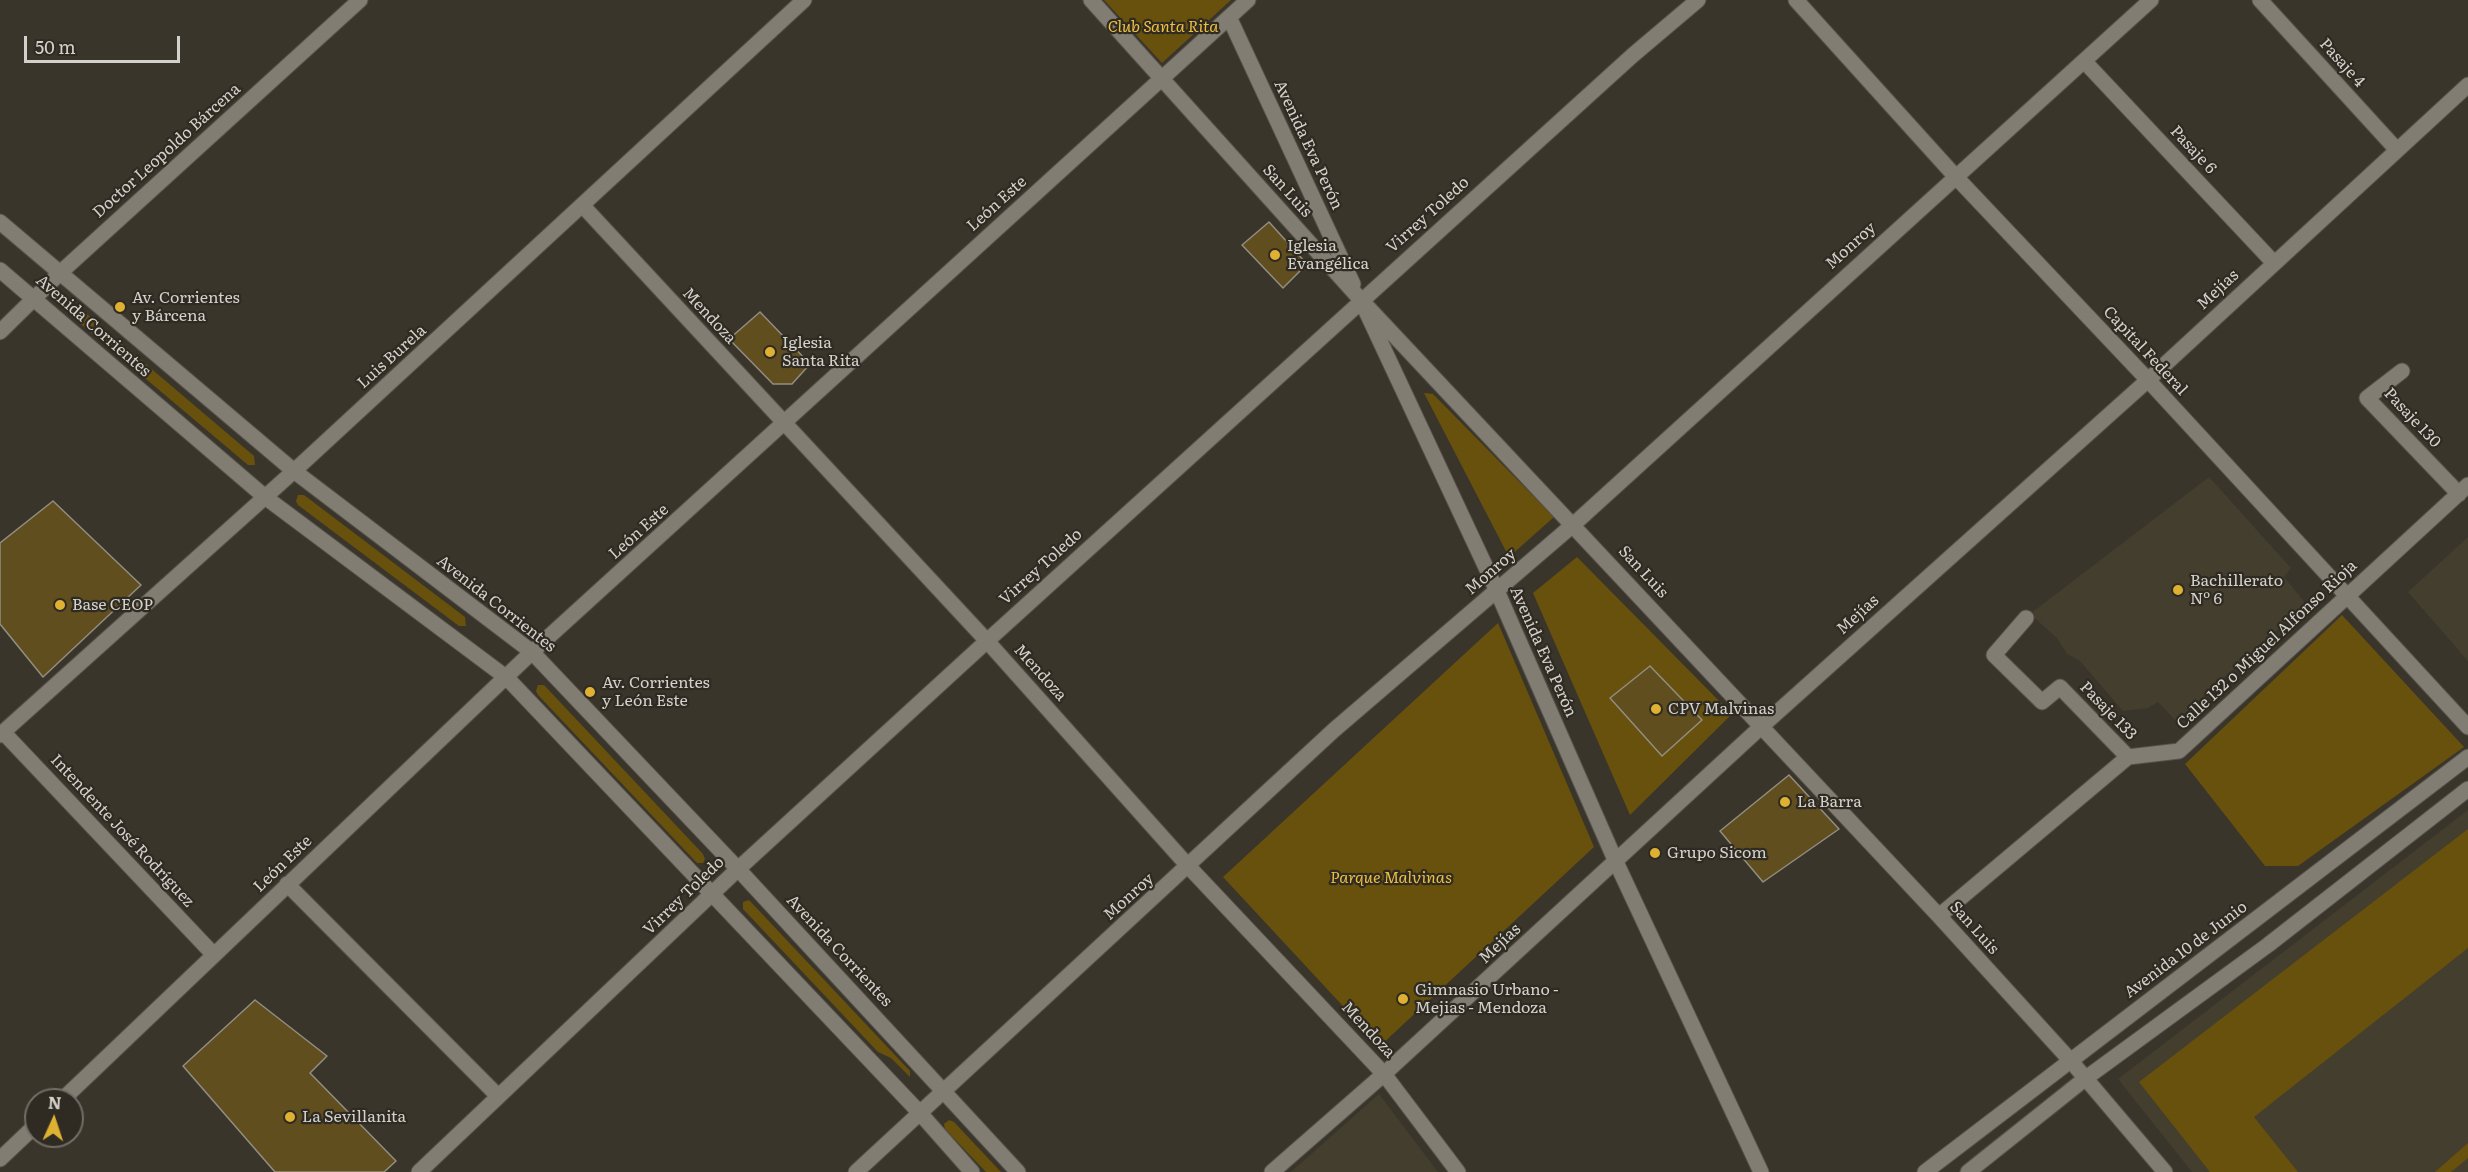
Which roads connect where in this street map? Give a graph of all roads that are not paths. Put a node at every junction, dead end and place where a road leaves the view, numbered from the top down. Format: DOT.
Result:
graph roads {
  1 [pos="360,0"];
  2 [pos="804,0"];
  3 [pos="1091,0"];
  4 [pos="1248,0"];
  5 [pos="1698,0"];
  6 [pos="1796,0"];
  7 [pos="2151,0"];
  8 [pos="2260,0"];
  9 [pos="1229,17"];
  10 [pos="2085,62"];
  11 [pos="1162,79"];
  12 [pos="2468,85"];
  13 [pos="2397,150"];
  14 [pos="1955,176"];
  15 [pos="583,206"];
  16 [pos="0,222"];
  17 [pos="2274,263"];
  18 [pos="0,270"];
  19 [pos="61,272"];
  20 [pos="35,299"];
  21 [pos="1361,300"];
  22 [pos="0,332"];
  23 [pos="2402,371"];
  24 [pos="2148,380"];
  25 [pos="785,424"];
  26 [pos="294,471"];
  27 [pos="2463,490"];
  28 [pos="265,497"];
  29 [pos="1574,524"];
  30 [pos="1497,591"];
  31 [pos="2347,594"];
  32 [pos="2026,618"];
  33 [pos="987,641"];
  34 [pos="532,652"];
  35 [pos="507,678"];
  36 [pos="1762,726"];
  37 [pos="2468,727"];
  38 [pos="2,734"];
  39 [pos="2128,757"];
  40 [pos="2468,757"];
  41 [pos="2468,789"];
  42 [pos="1616,862"];
  43 [pos="1189,867"];
  44 [pos="738,869"];
  45 [pos="287,884"];
  46 [pos="711,896"];
  47 [pos="1939,916"];
  48 [pos="214,955"];
  49 [pos="2070,1060"];
  50 [pos="1384,1074"];
  51 [pos="2086,1078"];
  52 [pos="75,1088"];
  53 [pos="943,1090"];
  54 [pos="498,1096"];
  55 [pos="919,1112"];
  56 [pos="24,1136"];
  57 [pos="0,1159"];
  58 [pos="419,1172"];
  59 [pos="856,1172"];
  60 [pos="972,1172"];
  61 [pos="1018,1172"];
  62 [pos="1272,1172"];
  63 [pos="1458,1172"];
  64 [pos="1761,1172"];
  65 [pos="1924,1172"];
  66 [pos="1968,1172"];
  67 [pos="2165,1172"];
  1 -- 19 [label="street, Doctor Leopoldo Bárcena"];
  2 -- 15 [label="street, Luis Burela"];
  3 -- 11 [label="street, San Luis"];
  4 -- 9 [label="street, León Este"];
  5 -- 21 [label="street, Virrey Toledo"];
  6 -- 14 [label="street, Capital Federal"];
  7 -- 10 [label="street, Monroy"];
  8 -- 13 [label="street, Pasaje 4"];
  9 -- 11 [label="street, León Este"];
  9 -- 21 [label="street, Avenida Eva Perón"];
  10 -- 14 [label="street, Monroy"];
  10 -- 17 [label="street, Pasaje 6"];
  11 -- 21 [label="street, San Luis"];
  11 -- 25 [label="street, León Este"];
  12 -- 13 [label="street, Mejías"];
  13 -- 17 [label="street, Mejías"];
  14 -- 24 [label="street, Capital Federal"];
  14 -- 29 [label="street, Monroy"];
  15 -- 25 [label="street, Mendoza"];
  15 -- 26 [label="street, Luis Burela"];
  16 -- 19 [label="street, Avenida Corrientes"];
  17 -- 24 [label="street, Mejías"];
  18 -- 20 [label="street, Avenida Corrientes"];
  19 -- 20 [label="street, Doctor Leopoldo Bárcena"];
  19 -- 26 [label="street, Avenida Corrientes"];
  20 -- 22 [label="street, Doctor Leopoldo Bárcena"];
  20 -- 28 [label="street, Avenida Corrientes"];
  21 -- 29 [label="street, San Luis"];
  21 -- 30 [label="street, Avenida Eva Perón"];
  21 -- 33 [label="street, Virrey Toledo"];
  23 -- 27 [label="street, Pasaje 130"];
  24 -- 31 [label="street, Capital Federal"];
  24 -- 36 [label="street, Mejías"];
  25 -- 33 [label="street, Mendoza"];
  25 -- 34 [label="street, León Este"];
  26 -- 28 [label="street, Luis Burela"];
  26 -- 34 [label="street, Avenida Corrientes"];
  27 -- 31 [label="street, Calle 132 o Miguel Alfonso Rioja"];
  28 -- 35 [label="street, Avenida Corrientes"];
  28 -- 38 [label="street, Luis Burela"];
  29 -- 30 [label="street, Monroy"];
  29 -- 36 [label="street, San Luis"];
  30 -- 42 [label="street, Avenida Eva Perón"];
  30 -- 43 [label="street, Monroy"];
  31 -- 37 [label="street, Capital Federal"];
  31 -- 39 [label="street, Calle 132 o Miguel Alfonso Rioja"];
  32 -- 39 [label="street, Pasaje 133"];
  33 -- 43 [label="street, Mendoza"];
  33 -- 44 [label="street, Virrey Toledo"];
  34 -- 35 [label="street, León Este"];
  34 -- 44 [label="street, Avenida Corrientes"];
  35 -- 45 [label="street, León Este"];
  35 -- 46 [label="street, Avenida Corrientes"];
  36 -- 42 [label="street, Mejías"];
  36 -- 47 [label="street, San Luis"];
  38 -- 48 [label="street, Intendente José Rodríguez"];
  39 -- 47 [label="street"];
  40 -- 49 [label="street, Avenida 10 de Junio"];
  41 -- 51 [label="street"];
  42 -- 50 [label="street, Mejías"];
  42 -- 64 [label="street, Avenida Eva Perón"];
  43 -- 50 [label="street, Mendoza"];
  43 -- 53 [label="street, Monroy"];
  44 -- 46 [label="street, Virrey Toledo"];
  44 -- 53 [label="street, Avenida Corrientes"];
  45 -- 48 [label="street, León Este"];
  45 -- 54 [label="street"];
  46 -- 54 [label="street, Virrey Toledo"];
  46 -- 55 [label="street, Avenida Corrientes"];
  47 -- 49 [label="street, San Luis"];
  48 -- 52 [label="street, León Este"];
  49 -- 51 [label="street, San Luis"];
  49 -- 65 [label="street, Avenida 10 de Junio"];
  50 -- 62 [label="street, Mejías"];
  50 -- 63 [label="street, Mendoza"];
  51 -- 66 [label="street"];
  51 -- 67 [label="street, San Luis"];
  53 -- 55 [label="street, Monroy"];
  53 -- 61 [label="street, Avenida Corrientes"];
  54 -- 58 [label="street, Virrey Toledo"];
  55 -- 59 [label="street, Monroy"];
  55 -- 60 [label="street, Avenida Corrientes"];
  56 -- 57 [label="street"];
}
